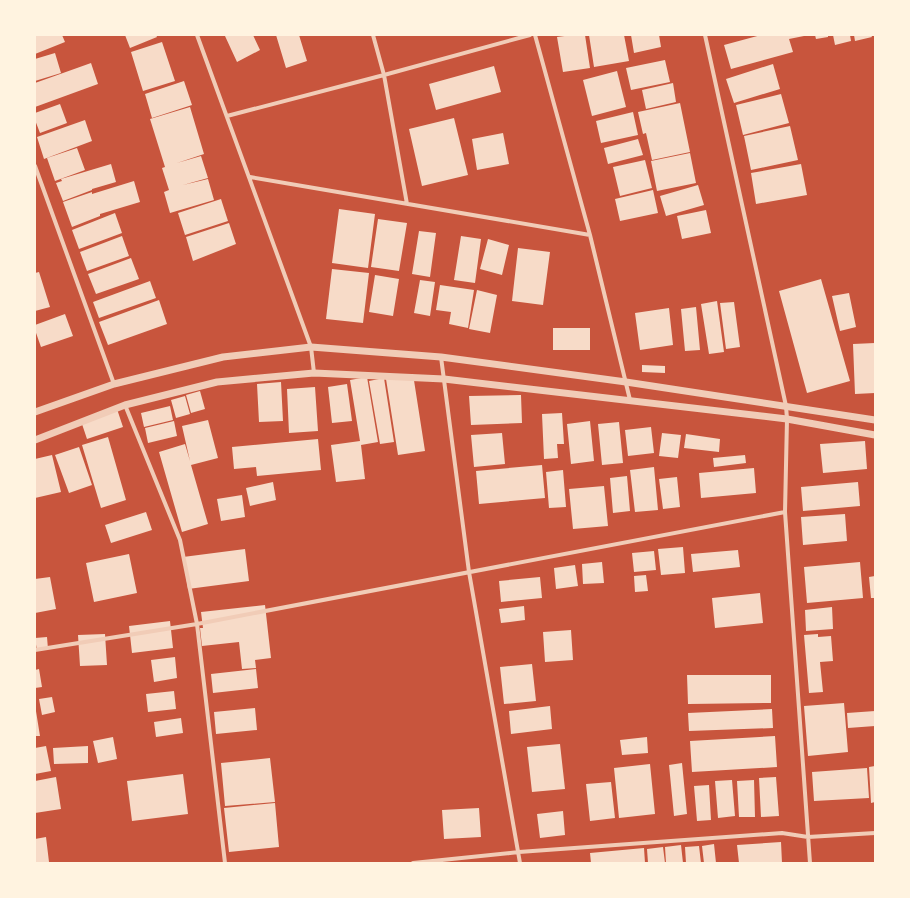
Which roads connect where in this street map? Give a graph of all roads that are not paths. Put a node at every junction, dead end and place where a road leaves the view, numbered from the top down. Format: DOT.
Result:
graph roads {
  1 [pos="197,35"];
  2 [pos="373,35"];
  3 [pos="530,35"];
  4 [pos="535,35"];
  5 [pos="705,35"];
  6 [pos="384,76"];
  7 [pos="227,116"];
  8 [pos="35,166"];
  9 [pos="250,177"];
  10 [pos="407,204"];
  11 [pos="590,235"];
  12 [pos="311,348"];
  13 [pos="441,357"];
  14 [pos="314,373"];
  15 [pos="444,379"];
  16 [pos="626,382"];
  17 [pos="114,384"];
  18 [pos="630,400"];
  19 [pos="125,405"];
  20 [pos="786,406"];
  21 [pos="35,412"];
  22 [pos="787,419"];
  23 [pos="875,420"];
  24 [pos="875,435"];
  25 [pos="35,440"];
  26 [pos="785,512"];
  27 [pos="469,572"];
  28 [pos="197,624"];
  29 [pos="35,650"];
  30 [pos="875,833"];
  31 [pos="808,837"];
  32 [pos="519,852"];
  33 [pos="225,863"];
  34 [pos="413,863"];
  35 [pos="520,863"];
  36 [pos="810,863"];
  1 -- 7 [label="street"];
  2 -- 6 [label="street"];
  3 -- 6 [label="street"];
  4 -- 11 [label="street"];
  5 -- 20 [label="street"];
  6 -- 7 [label="street"];
  6 -- 10 [label="street"];
  7 -- 9 [label="street"];
  8 -- 17 [label="street"];
  9 -- 10 [label="street"];
  9 -- 12 [label="street"];
  10 -- 11 [label="street"];
  11 -- 16 [label="street"];
  12 -- 13 [label="street"];
  12 -- 14 [label="street"];
  12 -- 17 [label="street"];
  13 -- 15 [label="street"];
  13 -- 16 [label="street"];
  14 -- 15 [label="street"];
  14 -- 19 [label="street"];
  15 -- 18 [label="street"];
  15 -- 27 [label="street"];
  16 -- 18 [label="street"];
  16 -- 20 [label="street"];
  17 -- 21 [label="street"];
  18 -- 22 [label="street"];
  19 -- 25 [label="street"];
  19 -- 28 [label="street"];
  20 -- 22 [label="street"];
  20 -- 23 [label="street"];
  22 -- 24 [label="street"];
  22 -- 26 [label="street"];
  26 -- 27 [label="street"];
  26 -- 31 [label="street"];
  27 -- 28 [label="street"];
  27 -- 32 [label="street"];
  28 -- 29 [label="street"];
  28 -- 33 [label="street"];
  30 -- 31 [label="street"];
  31 -- 32 [label="street"];
  31 -- 36 [label="street"];
  32 -- 34 [label="street"];
  32 -- 35 [label="street"];
}
